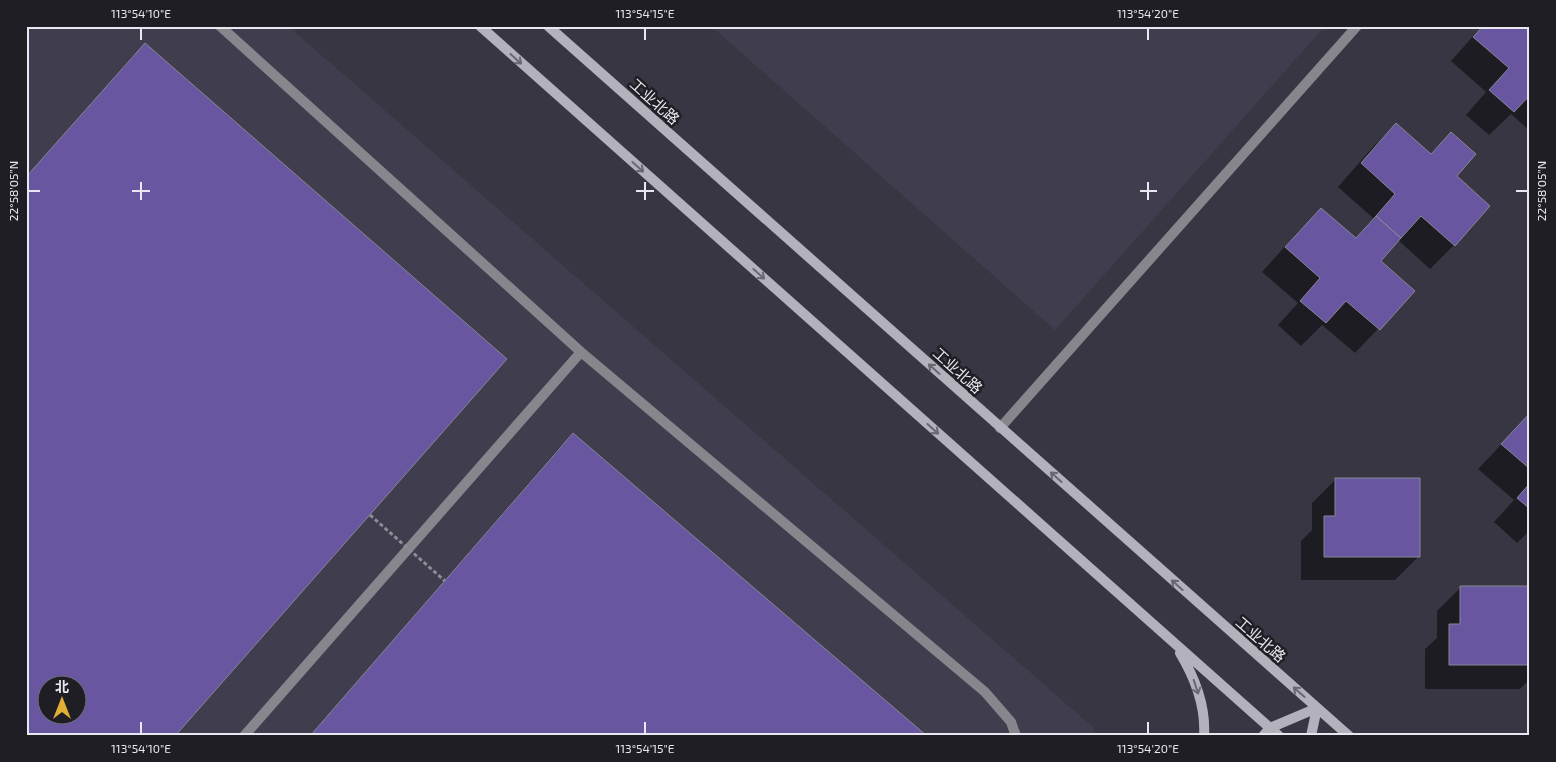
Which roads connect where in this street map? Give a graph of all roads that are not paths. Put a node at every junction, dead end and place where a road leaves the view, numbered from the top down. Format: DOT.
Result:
graph roads {
  1 [pos="220,26"];
  2 [pos="480,26"];
  3 [pos="548,26"];
  4 [pos="1357,26"];
  5 [pos="581,352"];
  6 [pos="1000,428"];
  7 [pos="1175,643"];
  8 [pos="1317,708"];
  9 [pos="1270,728"];
  10 [pos="244,736"];
  11 [pos="1016,736"];
  12 [pos="1204,736"];
  13 [pos="1263,736"];
  14 [pos="1279,736"];
  15 [pos="1312,736"];
  16 [pos="1349,736"];
  1 -- 5 [label="street"];
  2 -- 7 [label="main road, one-way"];
  6 -- 3 [label="main road, 工业北路, one-way"];
  4 -- 6 [label="street"];
  5 -- 10 [label="street"];
  5 -- 11 [label="street"];
  8 -- 6 [label="main road, 工业北路, one-way"];
  7 -- 9 [label="main road"];
  7 -- 12 [label="main road, one-way"];
  8 -- 9 [label="main road"];
  8 -- 15 [label="main road"];
  8 -- 16 [label="main road, 工业北路"];
  9 -- 13 [label="main road"];
  9 -- 14 [label="main road"];
}
